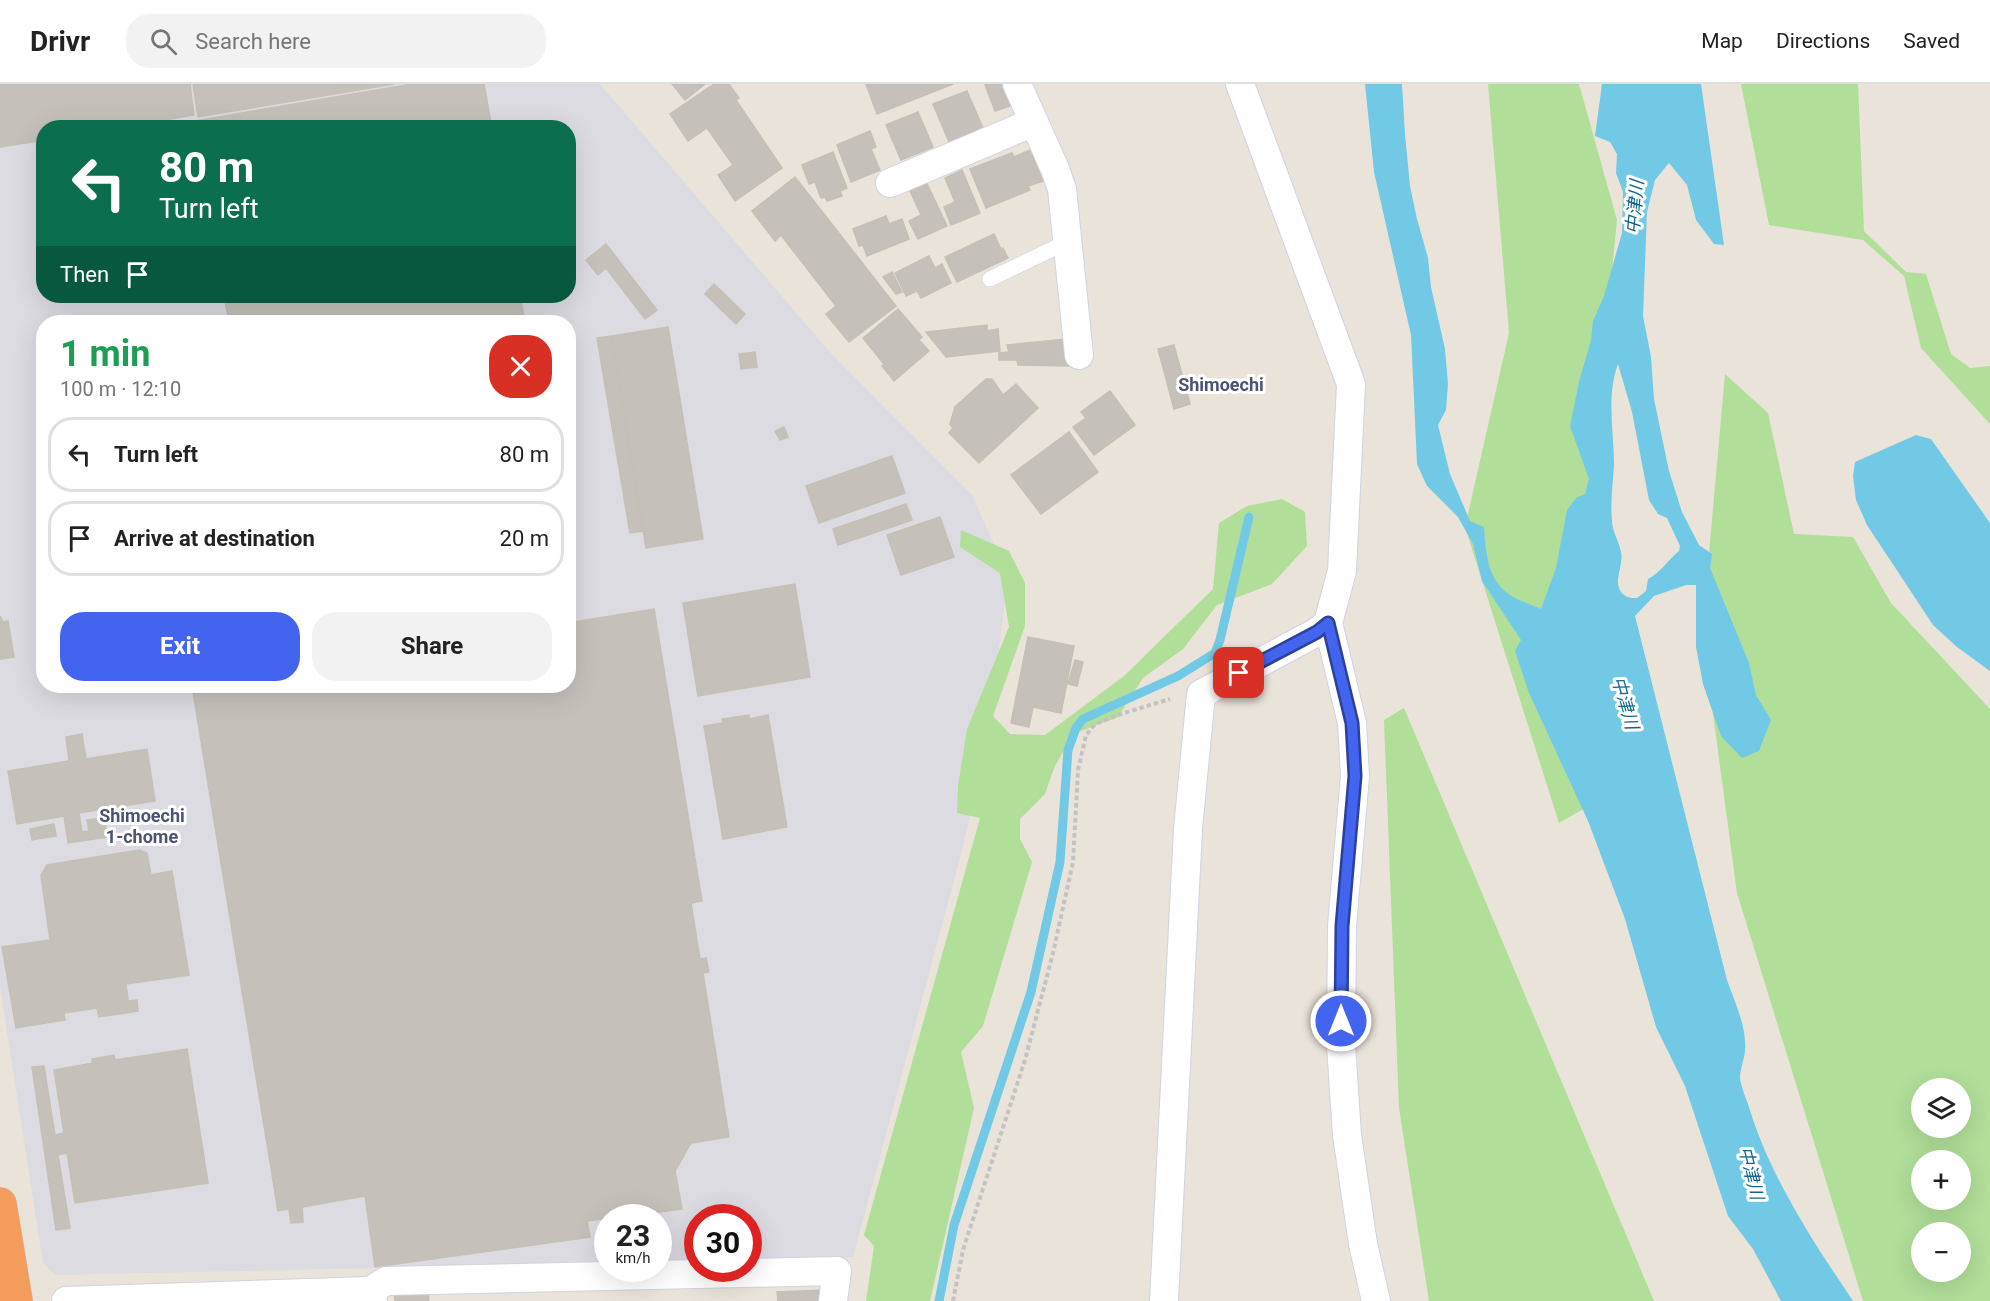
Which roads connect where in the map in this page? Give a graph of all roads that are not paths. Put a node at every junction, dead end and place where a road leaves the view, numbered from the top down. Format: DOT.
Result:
graph roads {
  1 [pos="1017,84"];
  2 [pos="1240,84"];
  3 [pos="1034,122"];
  4 [pos="890,183"];
  5 [pos="1067,242"];
  6 [pos="990,279"];
  7 [pos="1079,356"];
  8 [pos="1328,623"];
  9 [pos="0,1204"];
  10 [pos="372,1296"];
  11 [pos="16,1301"];
  12 [pos="66,1301"];
  13 [pos="832,1301"];
  14 [pos="1164,1301"];
  15 [pos="1376,1301"];
  1 -- 3 [label="street"];
  2 -- 8 [label="street"];
  3 -- 4 [label="street"];
  3 -- 5 [label="street"];
  5 -- 6 [label="lane"];
  5 -- 7 [label="street"];
  8 -- 14 [label="street"];
  8 -- 15 [label="street"];
  9 -- 11 [label="highway"];
  10 -- 12 [label="street"];
  10 -- 13 [label="street"];
}
